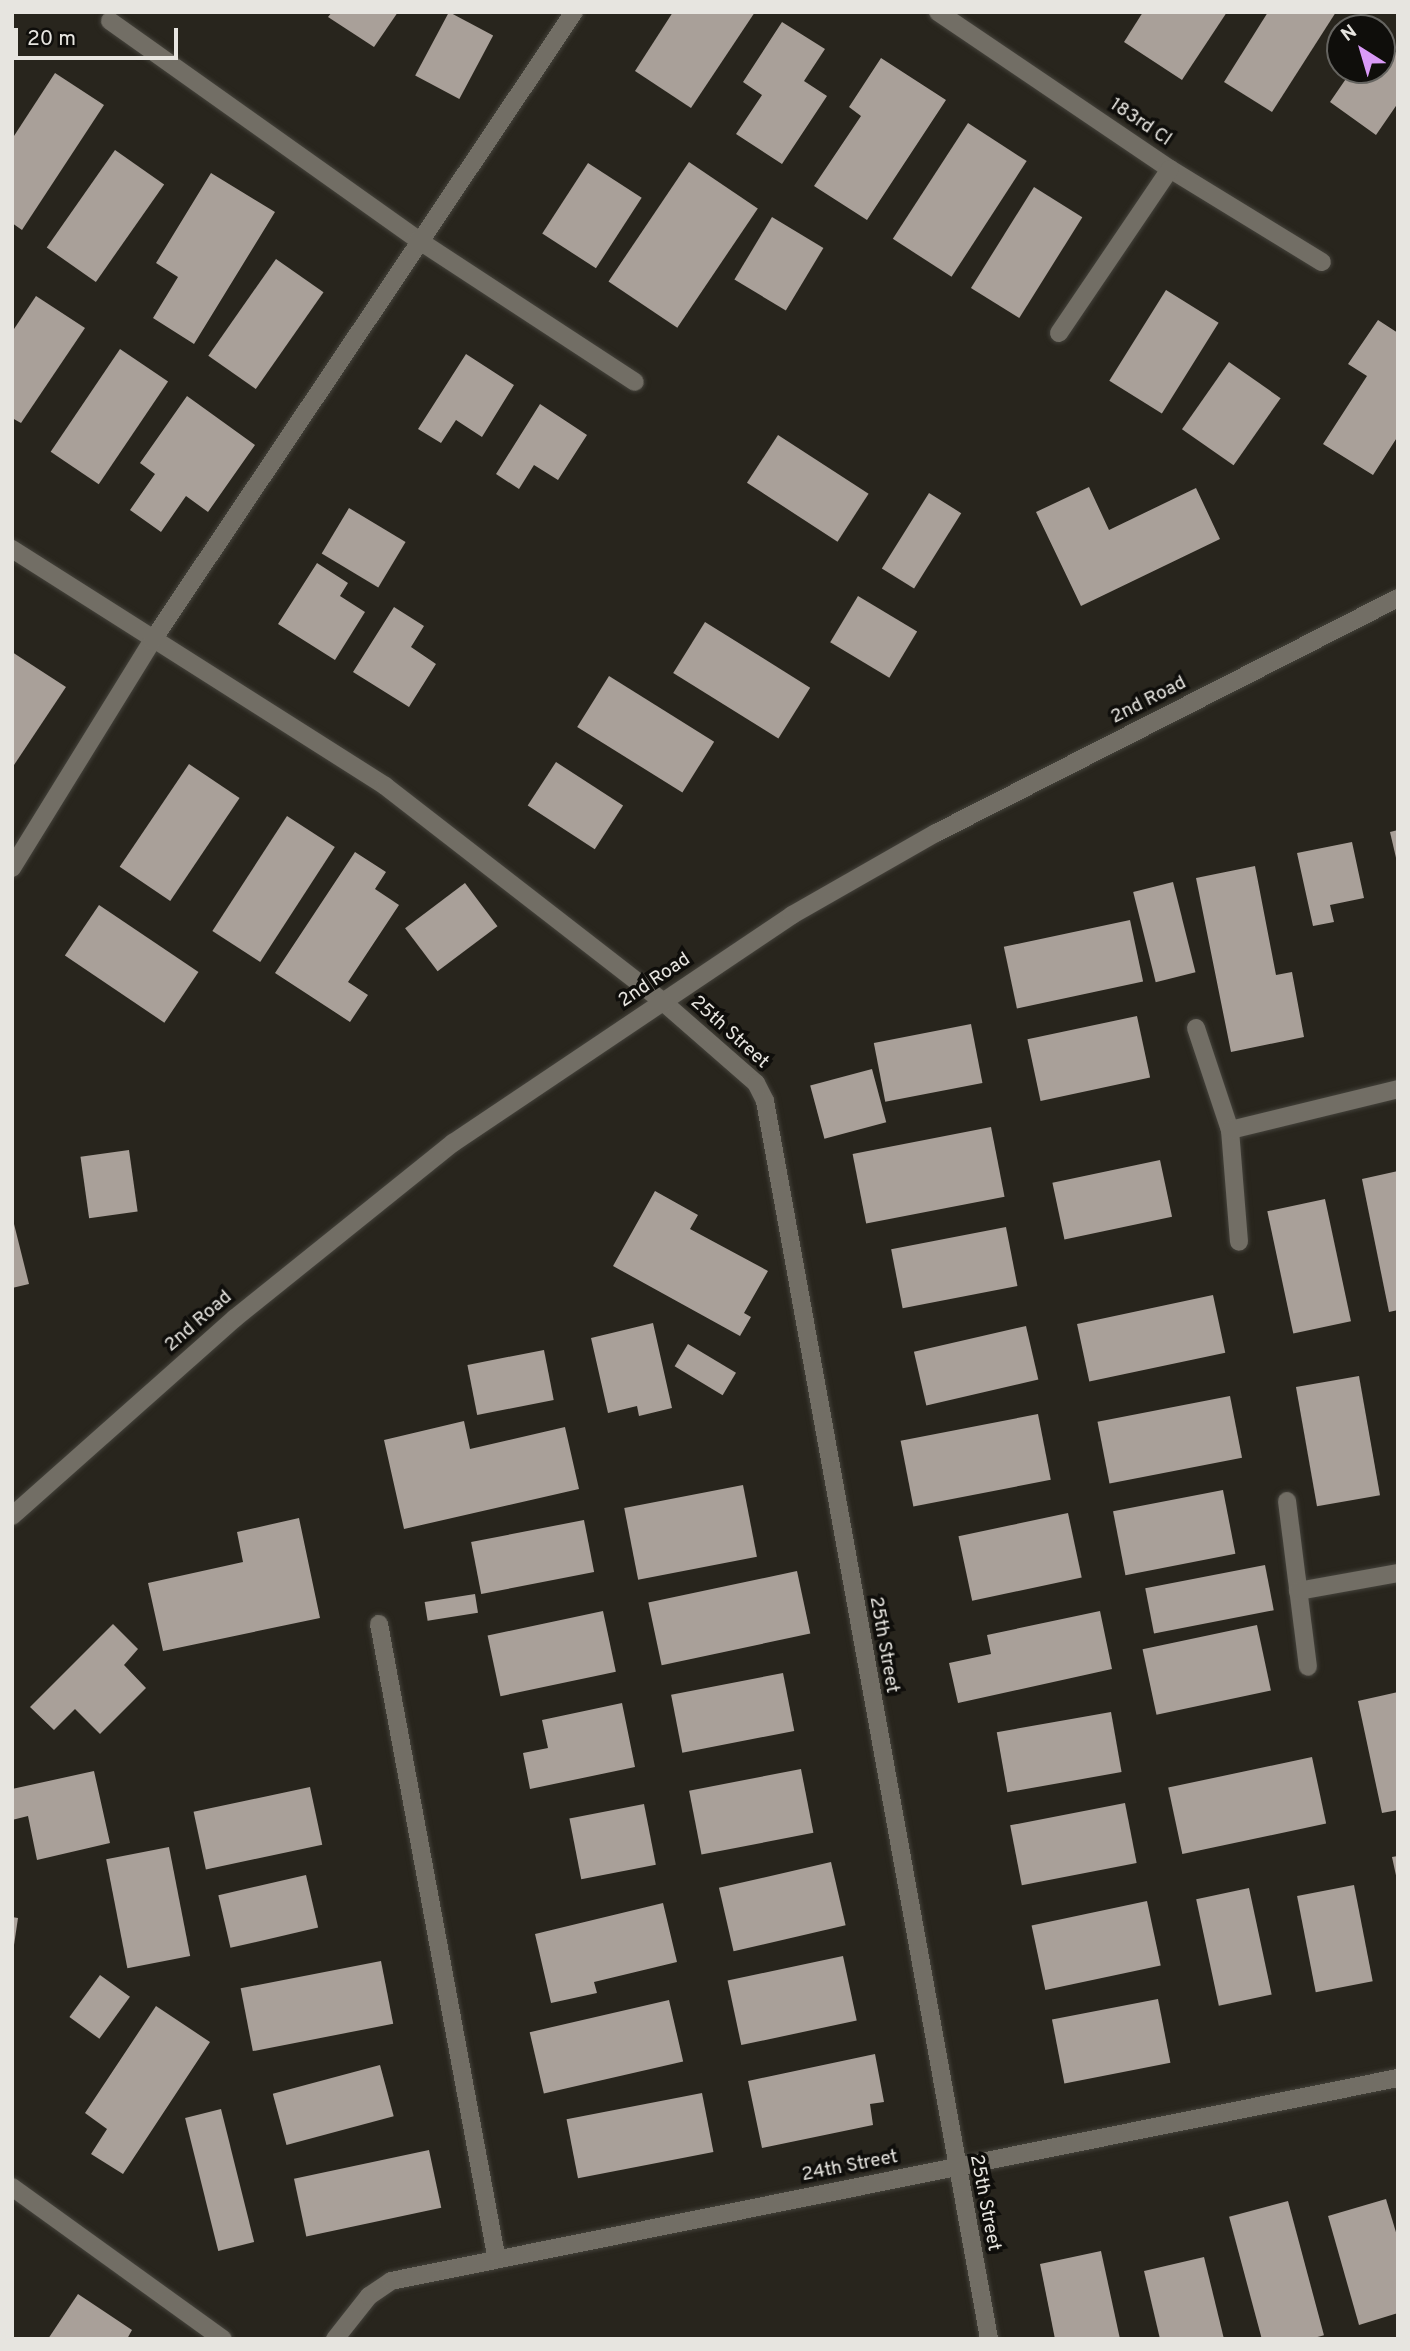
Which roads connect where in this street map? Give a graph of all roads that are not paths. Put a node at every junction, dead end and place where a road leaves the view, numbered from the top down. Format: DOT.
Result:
graph roads {
  1 [pos="574,12"];
  2 [pos="938,12"];
  3 [pos="110,21"];
  4 [pos="1170,169"];
  5 [pos="418,240"];
  6 [pos="1322,262"];
  7 [pos="1059,332"];
  8 [pos="635,382"];
  9 [pos="12,549"];
  10 [pos="1398,598"];
  11 [pos="152,641"];
  12 [pos="12,868"];
  13 [pos="662,1001"];
  14 [pos="1196,1028"];
  15 [pos="1398,1089"];
  16 [pos="1230,1130"];
  17 [pos="1239,1242"];
  18 [pos="1287,1500"];
  19 [pos="12,1516"];
  20 [pos="1398,1573"];
  21 [pos="1298,1591"];
  22 [pos="379,1624"];
  23 [pos="1308,1667"];
  24 [pos="1398,2078"];
  25 [pos="955,2168"];
  26 [pos="12,2187"];
  27 [pos="496,2255"];
  28 [pos="223,2339"];
  29 [pos="335,2339"];
  30 [pos="989,2339"];
  1 -- 5 [label="street"];
  2 -- 4 [label="street, 183rd Cl"];
  3 -- 5 [label="street"];
  4 -- 6 [label="street, 183rd Cl"];
  4 -- 7 [label="street"];
  5 -- 8 [label="street"];
  5 -- 11 [label="street"];
  9 -- 11 [label="street, 25th Street"];
  10 -- 13 [label="street, 2nd Road"];
  11 -- 12 [label="street"];
  11 -- 13 [label="street, 25th Street"];
  13 -- 19 [label="street, 2nd Road"];
  13 -- 25 [label="street, 25th Street"];
  14 -- 16 [label="street"];
  15 -- 16 [label="street"];
  16 -- 17 [label="street"];
  18 -- 21 [label="street"];
  20 -- 21 [label="street"];
  21 -- 23 [label="street"];
  22 -- 27 [label="street"];
  24 -- 25 [label="street, 24th Street"];
  25 -- 27 [label="street, 24th Street"];
  25 -- 30 [label="street, 25th Street"];
  26 -- 28 [label="street"];
  27 -- 29 [label="street, 24th Street"];
}
